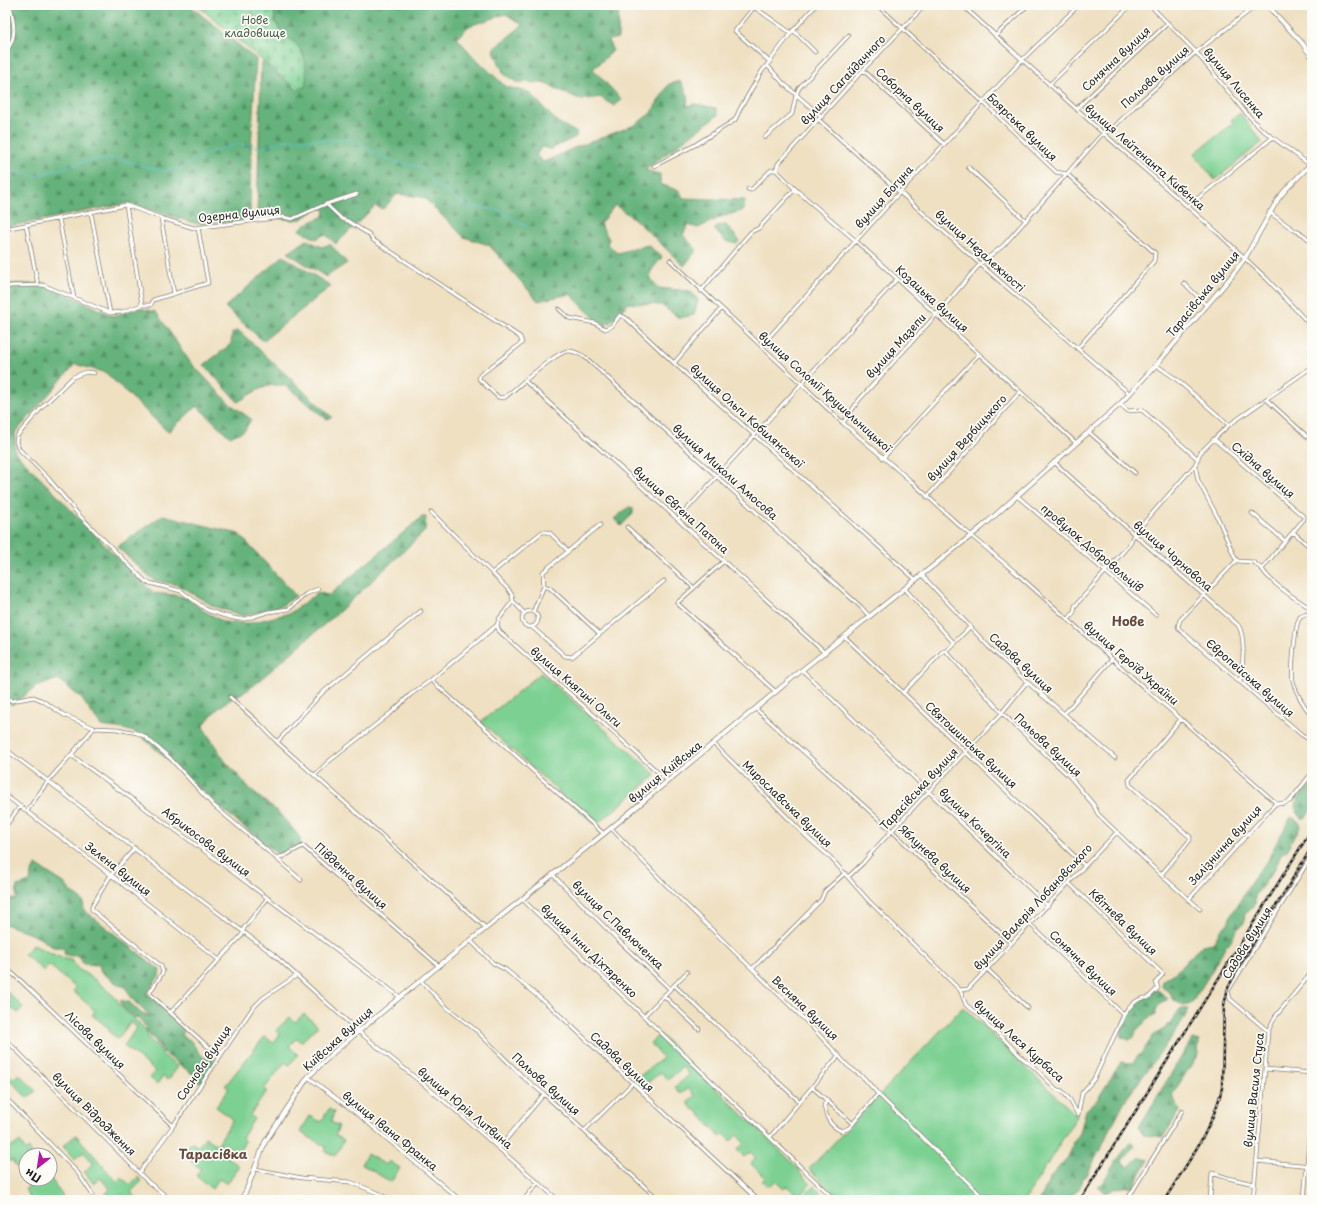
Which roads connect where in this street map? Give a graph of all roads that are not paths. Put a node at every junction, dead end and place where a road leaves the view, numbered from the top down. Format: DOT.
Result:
graph roads {
  1 [pos="10,5"];
  2 [pos="816,5"];
  3 [pos="877,5"];
  4 [pos="925,5"];
  5 [pos="962,5"];
  6 [pos="973,5"];
  7 [pos="1028,5"];
  8 [pos="1079,5"];
  9 [pos="1131,5"];
  10 [pos="1150,5"];
  11 [pos="1257,5"];
  12 [pos="1267,5"];
  13 [pos="754,6"];
  14 [pos="968,10"];
  15 [pos="1168,23"];
  16 [pos="903,28"];
  17 [pos="792,32"];
  18 [pos="849,35"];
  19 [pos="995,36"];
  20 [pos="815,52"];
  21 [pos="1196,52"];
  22 [pos="5,53"];
  23 [pos="1312,57"];
  24 [pos="1022,60"];
  25 [pos="769,64"];
  26 [pos="863,70"];
  27 [pos="1049,85"];
  28 [pos="796,95"];
  29 [pos="983,102"];
  30 [pos="1076,109"];
  31 [pos="820,118"];
  32 [pos="1103,133"];
  33 [pos="765,137"];
  34 [pos="1272,138"];
  35 [pos="944,144"];
  36 [pos="1310,165"];
  37 [pos="654,166"];
  38 [pos="968,167"];
  39 [pos="776,170"];
  40 [pos="1312,171"];
  41 [pos="1067,174"];
  42 [pos="748,189"];
  43 [pos="795,189"];
  44 [pos="900,192"];
  45 [pos="357,194"];
  46 [pos="326,204"];
  47 [pos="126,205"];
  48 [pos="1187,207"];
  49 [pos="1270,212"];
  50 [pos="90,213"];
  51 [pos="161,218"];
  52 [pos="59,219"];
  53 [pos="1026,221"];
  54 [pos="26,225"];
  55 [pos="198,228"];
  56 [pos="5,229"];
  57 [pos="856,242"];
  58 [pos="1312,243"];
  59 [pos="1245,258"];
  60 [pos="670,260"];
  61 [pos="980,264"];
  62 [pos="897,279"];
  63 [pos="5,280"];
  64 [pos="38,284"];
  65 [pos="1184,284"];
  66 [pos="6,288"];
  67 [pos="701,290"];
  68 [pos="174,294"];
  69 [pos="74,298"];
  70 [pos="142,305"];
  71 [pos="1207,306"];
  72 [pos="559,309"];
  73 [pos="721,309"];
  74 [pos="110,313"];
  75 [pos="936,314"];
  76 [pos="1312,327"];
  77 [pos="761,346"];
  78 [pos="1078,348"];
  79 [pos="979,354"];
  80 [pos="674,363"];
  81 [pos="1156,365"];
  82 [pos="1312,367"];
  83 [pos="94,373"];
  84 [pos="525,381"];
  85 [pos="801,384"];
  86 [pos="1020,392"];
  87 [pos="1130,394"];
  88 [pos="1266,398"];
  89 [pos="1120,404"];
  90 [pos="842,423"];
  91 [pos="1229,425"];
  92 [pos="1089,432"];
  93 [pos="755,434"];
  94 [pos="1214,439"];
  95 [pos="1312,441"];
  96 [pos="1076,443"];
  97 [pos="883,458"];
  98 [pos="1198,459"];
  99 [pos="1054,462"];
  100 [pos="1195,465"];
  101 [pos="1135,473"];
  102 [pos="717,478"];
  103 [pos="1016,495"];
  104 [pos="927,497"];
  105 [pos="431,512"];
  106 [pos="1252,513"];
  107 [pos="678,519"];
  108 [pos="600,525"];
  109 [pos="627,527"];
  110 [pos="1293,532"];
  111 [pos="1134,534"];
  112 [pos="971,536"];
  113 [pos="1285,541"];
  114 [pos="1312,549"];
  115 [pos="568,551"];
  116 [pos="1236,560"];
  117 [pos="724,562"];
  118 [pos="1262,569"];
  119 [pos="1106,571"];
  120 [pos="492,573"];
  121 [pos="922,575"];
  122 [pos="916,580"];
  123 [pos="664,581"];
  124 [pos="544,586"];
  125 [pos="694,588"];
  126 [pos="905,589"];
  127 [pos="318,590"];
  128 [pos="1204,594"];
  129 [pos="513,601"];
  130 [pos="1312,609"];
  131 [pos="421,611"];
  132 [pos="533,612"];
  133 [pos="524,613"];
  134 [pos="1312,613"];
  135 [pos="1156,615"];
  136 [pos="870,617"];
  137 [pos="1068,620"];
  138 [pos="497,625"];
  139 [pos="532,627"];
  140 [pos="970,627"];
  141 [pos="600,634"];
  142 [pos="845,636"];
  143 [pos="954,642"];
  144 [pos="946,651"];
  145 [pos="825,653"];
  146 [pos="1112,659"];
  147 [pos="802,670"];
  148 [pos="431,680"];
  149 [pos="1240,681"];
  150 [pos="1027,682"];
  151 [pos="776,692"];
  152 [pos="903,693"];
  153 [pos="5,695"];
  154 [pos="230,697"];
  155 [pos="756,709"];
  156 [pos="1002,713"];
  157 [pos="1064,714"];
  158 [pos="1312,716"];
  159 [pos="1181,719"];
  160 [pos="94,728"];
  161 [pos="1312,741"];
  162 [pos="278,742"];
  163 [pos="714,744"];
  164 [pos="5,749"];
  165 [pos="965,752"];
  166 [pos="71,755"];
  167 [pos="1115,758"];
  168 [pos="1312,773"];
  169 [pos="315,775"];
  170 [pos="48,781"];
  171 [pos="668,781"];
  172 [pos="928,791"];
  173 [pos="5,795"];
  174 [pos="1277,803"];
  175 [pos="20,806"];
  176 [pos="27,811"];
  177 [pos="5,827"];
  178 [pos="611,828"];
  179 [pos="892,831"];
  180 [pos="1117,832"];
  181 [pos="604,834"];
  182 [pos="135,848"];
  183 [pos="1312,855"];
  184 [pos="276,858"];
  185 [pos="1085,866"];
  186 [pos="845,873"];
  187 [pos="111,875"];
  188 [pos="553,875"];
  189 [pos="1161,875"];
  190 [pos="848,876"];
  191 [pos="301,880"];
  192 [pos="1069,883"];
  193 [pos="267,899"];
  194 [pos="522,899"];
  195 [pos="1188,900"];
  196 [pos="1048,906"];
  197 [pos="1200,909"];
  198 [pos="1030,924"];
  199 [pos="486,928"];
  200 [pos="243,932"];
  201 [pos="471,941"];
  202 [pos="1012,943"];
  203 [pos="219,960"];
  204 [pos="439,966"];
  205 [pos="5,967"];
  206 [pos="752,969"];
  207 [pos="987,969"];
  208 [pos="687,972"];
  209 [pos="1312,972"];
  210 [pos="296,976"];
  211 [pos="421,981"];
  212 [pos="674,985"];
  213 [pos="670,989"];
  214 [pos="960,990"];
  215 [pos="664,996"];
  216 [pos="400,997"];
  217 [pos="1028,1008"];
  218 [pos="170,1012"];
  219 [pos="1124,1015"];
  220 [pos="644,1016"];
  221 [pos="699,1030"];
  222 [pos="358,1031"];
  223 [pos="1268,1031"];
  224 [pos="5,1039"];
  225 [pos="222,1053"];
  226 [pos="839,1055"];
  227 [pos="1265,1069"];
  228 [pos="1312,1073"];
  229 [pos="308,1077"];
  230 [pos="632,1084"];
  231 [pos="812,1087"];
  232 [pos="544,1094"];
  233 [pos="878,1094"];
  234 [pos="5,1097"];
  235 [pos="827,1101"];
  236 [pos="800,1102"];
  237 [pos="1312,1104"];
  238 [pos="1182,1111"];
  239 [pos="853,1124"];
  240 [pos="173,1126"];
  241 [pos="584,1131"];
  242 [pos="770,1137"];
  243 [pos="499,1148"];
  244 [pos="1312,1150"];
  245 [pos="1308,1156"];
  246 [pos="1256,1161"];
  247 [pos="1306,1166"];
  248 [pos="1312,1166"];
  249 [pos="255,1168"];
  250 [pos="139,1173"];
  251 [pos="538,1182"];
  252 [pos="1254,1184"];
  253 [pos="752,1195"];
  254 [pos="96,1200"];
  255 [pos="171,1200"];
  256 [pos="241,1200"];
  257 [pos="390,1200"];
  258 [pos="460,1200"];
  259 [pos="524,1200"];
  260 [pos="558,1200"];
  261 [pos="659,1200"];
  262 [pos="746,1200"];
  263 [pos="758,1200"];
  264 [pos="835,1200"];
  265 [pos="986,1200"];
  266 [pos="1127,1200"];
  267 [pos="1210,1200"];
  268 [pos="1253,1200"];
  269 [pos="1304,1200"];
  1 -- 22 [label="street"];
  2 -- 17 [label="street"];
  3 -- 16 [label="street, Боярська вулиця"];
  4 -- 16 [label="street, вулиця Сагайдачного"];
  5 -- 14 [label="street, вулиця Лейтенанта Кибенка"];
  6 -- 14 [label="street"];
  7 -- 19 [label="street"];
  8 -- 24 [label="street, вулиця Богуна"];
  9 -- 27 [label="street"];
  10 -- 15 [label="street, вулиця Лисенка"];
  11 -- 21 [label="street, Польова вулиця"];
  12 -- 23 [label="street"];
  13 -- 17 [label="street"];
  13 -- 25 [label="street, вулиця Незалежності"];
  14 -- 19 [label="street, вулиця Лейтенанта Кибенка"];
  15 -- 21 [label="street, вулиця Лисенка"];
  15 -- 30 [label="street, Сонячна вулиця"];
  16 -- 26 [label="street, вулиця Сагайдачного"];
  16 -- 29 [label="street, Боярська вулиця"];
  17 -- 20 [label="street"];
  17 -- 25 [label="street"];
  18 -- 28 [label="street"];
  19 -- 24 [label="street, вулиця Лейтенанта Кибенка"];
  21 -- 32 [label="street, Польова вулиця"];
  21 -- 34 [label="street, вулиця Лисенка"];
  24 -- 27 [label="street, вулиця Лейтенанта Кибенка"];
  24 -- 29 [label="street, вулиця Богуна"];
  25 -- 28 [label="street, вулиця Незалежності"];
  25 -- 37 [label="street"];
  26 -- 31 [label="street, вулиця Сагайдачного"];
  26 -- 35 [label="street, Соборна вулиця"];
  27 -- 30 [label="street, вулиця Лейтенанта Кибенка"];
  28 -- 31 [label="street, вулиця Незалежності"];
  28 -- 33 [label="street"];
  29 -- 35 [label="street, вулиця Богуна"];
  29 -- 41 [label="street, Боярська вулиця"];
  30 -- 32 [label="street, вулиця Лейтенанта Кибенка"];
  31 -- 39 [label="street, вулиця Сагайдачного"];
  31 -- 44 [label="street, вулиця Незалежності"];
  32 -- 41 [label="street, Польова вулиця"];
  32 -- 48 [label="street, вулиця Лейтенанта Кибенка"];
  34 -- 36 [label="street, вулиця Лисенка"];
  34 -- 48 [label="street"];
  35 -- 44 [label="street, вулиця Богуна"];
  36 -- 40 [label="street, вулиця Лисенка"];
  36 -- 49 [label="street, Тарасівська вулиця"];
  38 -- 53 [label="street"];
  39 -- 42 [label="street"];
  39 -- 43 [label="street, Козацька вулиця"];
  41 -- 53 [label="street, Польова вулиця"];
  41 -- 78 [label="street, Боярська вулиця"];
  43 -- 57 [label="street, Козацька вулиця"];
  43 -- 67 [label="street"];
  44 -- 57 [label="street, вулиця Богуна"];
  44 -- 61 [label="street, вулиця Незалежності"];
  45 -- 46 [label="street, Озерна вулиця"];
  46 -- 55 [label="street, Озерна вулиця"];
  46 -- 84 [label="street"];
  47 -- 50 [label="street"];
  47 -- 51 [label="street, Озерна вулиця"];
  47 -- 70 [label="street"];
  48 -- 59 [label="street, вулиця Лейтенанта Кибенка"];
  49 -- 58 [label="street"];
  49 -- 59 [label="street, Тарасівська вулиця"];
  50 -- 52 [label="street"];
  50 -- 74 [label="street"];
  51 -- 55 [label="street, Озерна вулиця"];
  51 -- 68 [label="street"];
  52 -- 54 [label="street"];
  52 -- 69 [label="street"];
  53 -- 61 [label="street, вулиця Мазепи"];
  54 -- 56 [label="street"];
  54 -- 64 [label="street"];
  55 -- 68 [label="street"];
  57 -- 62 [label="street, Козацька вулиця"];
  57 -- 77 [label="street, вулиця Богуна"];
  59 -- 71 [label="street, Тарасівська вулиця"];
  59 -- 76 [label="street, вулиця Лейтенанта Кибенка"];
  60 -- 67 [label="street, вулиця Соломії Крушельницької"];
  61 -- 75 [label="street, вулиця Мазепи"];
  61 -- 78 [label="street, вулиця Незалежності"];
  62 -- 75 [label="street, Козацька вулиця"];
  62 -- 85 [label="street"];
  63 -- 66 [label="street"];
  64 -- 66 [label="street"];
  64 -- 69 [label="street"];
  65 -- 71 [label="street"];
  67 -- 73 [label="street, вулиця Соломії Крушельницької"];
  68 -- 70 [label="street"];
  69 -- 74 [label="street"];
  70 -- 74 [label="street"];
  71 -- 81 [label="street, Тарасівська вулиця"];
  72 -- 80 [label="street, вулиця Ольги Кобилянської"];
  73 -- 77 [label="street, вулиця Соломії Крушельницької"];
  73 -- 80 [label="street"];
  75 -- 79 [label="street, Козацька вулиця"];
  75 -- 90 [label="street, вулиця Мазепи"];
  77 -- 85 [label="street, вулиця Соломії Крушельницької"];
  78 -- 87 [label="street, вулиця Незалежності"];
  79 -- 86 [label="street, Козацька вулиця"];
  79 -- 97 [label="street"];
  80 -- 93 [label="street, вулиця Ольги Кобилянської"];
  81 -- 87 [label="street, Тарасівська вулиця"];
  81 -- 91 [label="street"];
  82 -- 88 [label="street"];
  83 -- 127 [label="street"];
  84 -- 102 [label="street, вулиця Миколи Амосова"];
  84 -- 107 [label="street, вулиця Євгена Патона"];
  85 -- 90 [label="street, вулиця Соломії Крушельницької"];
  85 -- 93 [label="street"];
  86 -- 96 [label="street, Козацька вулиця"];
  86 -- 104 [label="street, вулиця Вербицького"];
  87 -- 89 [label="street, Тарасівська вулиця"];
  88 -- 91 [label="street"];
  88 -- 95 [label="street"];
  89 -- 92 [label="street, Тарасівська вулиця"];
  89 -- 98 [label="street"];
  90 -- 97 [label="street, вулиця Соломії Крушельницької"];
  91 -- 94 [label="street"];
  92 -- 96 [label="street, Тарасівська вулиця"];
  92 -- 101 [label="street"];
  93 -- 102 [label="street"];
  93 -- 122 [label="street, вулиця Ольги Кобилянської"];
  94 -- 98 [label="street"];
  94 -- 110 [label="street, Східна вулиця"];
  96 -- 99 [label="street, Тарасівська вулиця"];
  97 -- 104 [label="street, вулиця Соломії Крушельницької"];
  98 -- 100 [label="street"];
  99 -- 103 [label="street, Тарасівська вулиця"];
  99 -- 111 [label="street, вулиця Чорновола"];
  100 -- 111 [label="street"];
  100 -- 116 [label="street"];
  102 -- 107 [label="street"];
  102 -- 136 [label="street, вулиця Миколи Амосова"];
  103 -- 112 [label="street, вулиця Київська"];
  103 -- 119 [label="street, провулок Добровольців"];
  104 -- 112 [label="street, вулиця Соломії Крушельницької"];
  105 -- 120 [label="street"];
  106 -- 113 [label="street"];
  107 -- 117 [label="street, вулиця Євгена Патона"];
  108 -- 115 [label="street"];
  109 -- 125 [label="street"];
  110 -- 113 [label="street"];
  110 -- 114 [label="street"];
  111 -- 119 [label="street"];
  111 -- 128 [label="street, вулиця Чорновола"];
  112 -- 121 [label="street, вулиця Київська"];
  112 -- 137 [label="street, вулиця Героїв України"];
  113 -- 118 [label="street"];
  115 -- 120 [label="street"];
  115 -- 124 [label="street"];
  116 -- 118 [label="street"];
  116 -- 128 [label="street"];
  117 -- 125 [label="street"];
  117 -- 145 [label="street, вулиця Євгена Патона"];
  118 -- 130 [label="street"];
  119 -- 135 [label="street, провулок Добровольців"];
  119 -- 137 [label="street"];
  120 -- 129 [label="street"];
  121 -- 122 [label="street, вулиця Київська"];
  121 -- 140 [label="street, Садова вулиця"];
  122 -- 126 [label="street, вулиця Київська"];
  123 -- 141 [label="street"];
  124 -- 132 [label="street"];
  124 -- 141 [label="street"];
  125 -- 151 [label="street"];
  126 -- 136 [label="street, вулиця Київська"];
  126 -- 143 [label="street"];
  128 -- 149 [label="street, вулиця Чорновола"];
  128 -- 149 [label="street, Європейська вулиця"];
  129 -- 133 [label="street"];
  129 -- 138 [label="street"];
  131 -- 162 [label="street"];
  132 -- 133 [label="street"];
  132 -- 139 [label="street"];
  133 -- 139 [label="street"];
  134 -- 158 [label="street"];
  136 -- 142 [label="street, вулиця Київська"];
  137 -- 146 [label="street, вулиця Героїв України"];
  138 -- 148 [label="street"];
  138 -- 171 [label="street, вулиця Княгині Ольги"];
  139 -- 141 [label="street"];
  140 -- 143 [label="street"];
  140 -- 150 [label="street, Садова вулиця"];
  142 -- 145 [label="street, вулиця Київська"];
  142 -- 152 [label="street, Святошинська вулиця"];
  143 -- 144 [label="street"];
  144 -- 152 [label="street"];
  144 -- 156 [label="street, Польова вулиця"];
  145 -- 147 [label="street, вулиця Київська"];
  146 -- 157 [label="street"];
  146 -- 159 [label="street, вулиця Героїв України"];
  147 -- 151 [label="street, вулиця Київська"];
  147 -- 172 [label="street, вулиця Кочергіна"];
  148 -- 169 [label="street"];
  148 -- 181 [label="street"];
  149 -- 161 [label="street, Європейська вулиця"];
  150 -- 156 [label="street, Тарасівська вулиця"];
  150 -- 157 [label="street, Садова вулиця"];
  151 -- 155 [label="street, вулиця Київська"];
  152 -- 165 [label="street, Святошинська вулиця"];
  153 -- 160 [label="street"];
  154 -- 162 [label="street"];
  155 -- 163 [label="street, вулиця Київська"];
  155 -- 179 [label="street, Яблунева вулиця"];
  156 -- 165 [label="street, Тарасівська вулиця"];
  156 -- 180 [label="street, Польова вулиця"];
  157 -- 167 [label="street, Садова вулиця"];
  159 -- 174 [label="street, вулиця Героїв України"];
  159 -- 189 [label="street"];
  160 -- 166 [label="street"];
  160 -- 184 [label="street"];
  162 -- 169 [label="street"];
  163 -- 171 [label="street, вулиця Київська"];
  163 -- 186 [label="street, Мирославська вулиця"];
  164 -- 170 [label="street"];
  165 -- 172 [label="street, Тарасівська вулиця"];
  165 -- 185 [label="street, Святошинська вулиця"];
  166 -- 170 [label="street"];
  166 -- 193 [label="street, Абрикосова вулиця"];
  168 -- 174 [label="street, Залізнична вулиця"];
  169 -- 199 [label="street"];
  170 -- 176 [label="street"];
  170 -- 182 [label="street"];
  171 -- 178 [label="street, вулиця Київська"];
  172 -- 179 [label="street, Тарасівська вулиця"];
  172 -- 196 [label="street, вулиця Кочергіна"];
  173 -- 175 [label="street, Зелена вулиця"];
  174 -- 195 [label="street, Залізнична вулиця"];
  175 -- 176 [label="street, Зелена вулиця"];
  175 -- 177 [label="street"];
  176 -- 187 [label="street, Зелена вулиця"];
  178 -- 181 [label="street, вулиця Київська"];
  178 -- 206 [label="street, Весняна вулиця"];
  179 -- 190 [label="street, Тарасівська вулиця"];
  179 -- 202 [label="street, Яблунева вулиця"];
  180 -- 185 [label="street, вулиця Валерія Лобановського"];
  180 -- 189 [label="street, Польова вулиця"];
  181 -- 188 [label="street, вулиця Київська"];
  182 -- 187 [label="street"];
  182 -- 200 [label="street"];
  183 -- 223 [label="street, Садова вулиця"];
  184 -- 191 [label="street"];
  184 -- 204 [label="street, Південна вулиця"];
  185 -- 192 [label="street, вулиця Валерія Лобановського"];
  186 -- 190 [label="street, Мирославська вулиця"];
  186 -- 206 [label="street"];
  187 -- 203 [label="street, Зелена вулиця"];
  187 -- 218 [label="street"];
  188 -- 194 [label="street, вулиця Київська"];
  188 -- 213 [label="street, вулиця С.Павлюченка"];
  189 -- 195 [label="street, Польова вулиця"];
  190 -- 214 [label="street, вулиця Леся Курбаса"];
  192 -- 196 [label="street, вулиця Валерія Лобановського"];
  192 -- 219 [label="street, Квітнева вулиця"];
  193 -- 200 [label="street"];
  193 -- 216 [label="street, Абрикосова вулиця"];
  194 -- 199 [label="street, вулиця Київська"];
  194 -- 220 [label="street, вулиця Інни Діхтяренко"];
  195 -- 197 [label="street, Польова вулиця"];
  196 -- 198 [label="street, вулиця Валерія Лобановського"];
  198 -- 202 [label="street, вулиця Валерія Лобановського"];
  198 -- 219 [label="street, Сонячна вулиця"];
  199 -- 201 [label="street, вулиця Київська"];
  200 -- 203 [label="street"];
  200 -- 210 [label="street"];
  201 -- 204 [label="street, Київська вулиця"];
  201 -- 230 [label="street, Садова вулиця"];
  202 -- 207 [label="street, вулиця Валерія Лобановського"];
  203 -- 218 [label="street"];
  204 -- 211 [label="street, Київська вулиця"];
  205 -- 240 [label="street, Лісова вулиця"];
  206 -- 226 [label="street, Весняна вулиця"];
  207 -- 214 [label="street, вулиця Валерія Лобановського"];
  207 -- 217 [label="street"];
  208 -- 212 [label="street"];
  209 -- 223 [label="street, вулиця Василя Стуса"];
  210 -- 222 [label="street"];
  210 -- 225 [label="street, Соснова вулиця"];
  211 -- 216 [label="street, Київська вулиця"];
  211 -- 232 [label="street, Польова вулиця"];
  212 -- 213 [label="street"];
  212 -- 236 [label="street"];
  213 -- 215 [label="street"];
  214 -- 219 [label="street, вулиця Леся Курбаса"];
  215 -- 220 [label="street"];
  215 -- 221 [label="street"];
  216 -- 222 [label="street, Київська вулиця"];
  218 -- 225 [label="street"];
  220 -- 242 [label="street, вулиця Інни Діхтяренко"];
  222 -- 229 [label="street, Київська вулиця"];
  222 -- 243 [label="street, вулиця Юрія Литвина"];
  223 -- 227 [label="street, вулиця Василя Стуса"];
  224 -- 250 [label="street, вулиця Відродження"];
  225 -- 240 [label="street, Соснова вулиця"];
  226 -- 231 [label="street"];
  226 -- 233 [label="street, Весняна вулиця"];
  227 -- 228 [label="street"];
  227 -- 246 [label="street, вулиця Василя Стуса"];
  229 -- 249 [label="street, Київська вулиця"];
  229 -- 258 [label="street, вулиця Івана Франка"];
  230 -- 241 [label="street"];
  230 -- 253 [label="street, Садова вулиця"];
  231 -- 235 [label="street"];
  231 -- 236 [label="street"];
  232 -- 241 [label="street, Польова вулиця"];
  232 -- 243 [label="street"];
  233 -- 239 [label="street"];
  233 -- 265 [label="street, Весняна вулиця"];
  234 -- 254 [label="street"];
  235 -- 239 [label="street"];
  235 -- 239 [label="street"];
  236 -- 242 [label="street"];
  237 -- 245 [label="street"];
  238 -- 266 [label="street"];
  240 -- 250 [label="street, Соснова вулиця"];
  241 -- 261 [label="street, Польова вулиця"];
  242 -- 264 [label="street, вулиця Інни Діхтяренко"];
  243 -- 251 [label="street, вулиця Юрія Литвина"];
  244 -- 245 [label="street"];
  245 -- 247 [label="street"];
  246 -- 247 [label="street"];
  246 -- 252 [label="street, вулиця Василя Стуса"];
  247 -- 248 [label="street"];
  247 -- 269 [label="street"];
  249 -- 256 [label="street, Київська вулиця"];
  249 -- 257 [label="street"];
  250 -- 255 [label="street, вулиця Відродження"];
  251 -- 259 [label="street"];
  251 -- 260 [label="street, вулиця Юрія Литвина"];
  252 -- 267 [label="street"];
  252 -- 268 [label="street, вулиця Василя Стуса"];
  253 -- 262 [label="street"];
  253 -- 263 [label="street, Садова вулиця"];
}
